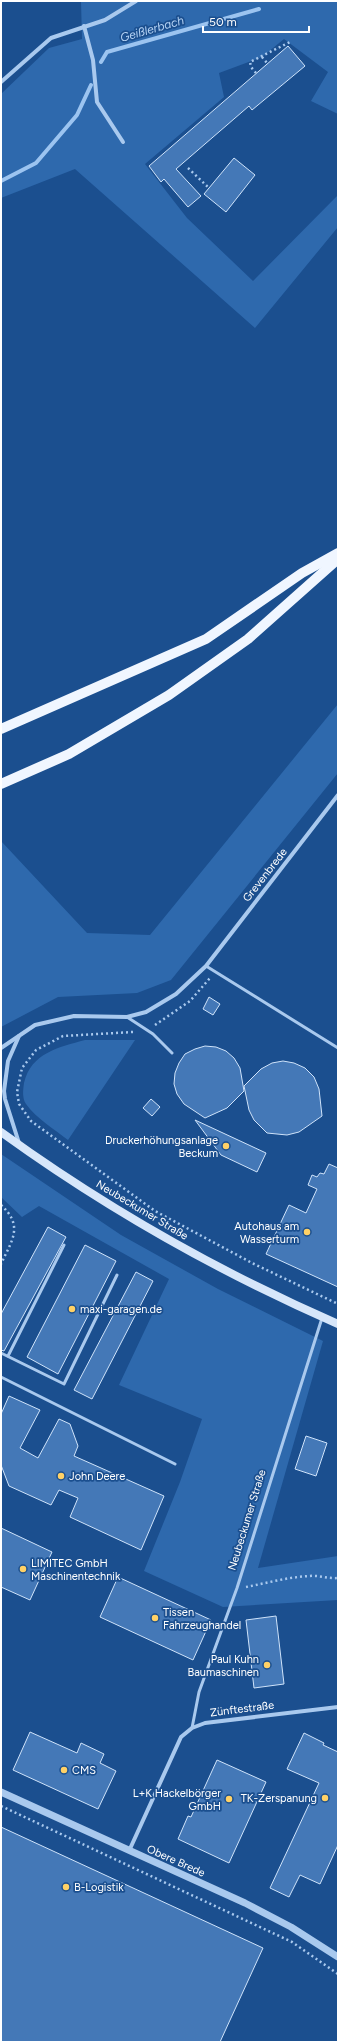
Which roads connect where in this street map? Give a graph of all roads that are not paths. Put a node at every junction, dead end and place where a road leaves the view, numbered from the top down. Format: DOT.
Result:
graph roads {
  1 [pos="136,1"];
  2 [pos="84,26"];
  3 [pos="1,82"];
  4 [pos="123,142"];
  5 [pos="338,553"];
  6 [pos="338,559"];
  7 [pos="1,729"];
  8 [pos="1,784"];
  9 [pos="338,795"];
  10 [pos="206,966"];
  11 [pos="127,1017"];
  12 [pos="19,1036"];
  13 [pos="1,1048"];
  14 [pos="338,1048"];
  15 [pos="172,1053"];
  16 [pos="1,1132"];
  17 [pos="20,1145"];
  18 [pos="64,1245"];
  19 [pos="117,1276"];
  20 [pos="322,1318"];
  21 [pos="338,1324"];
  22 [pos="1,1353"];
  23 [pos="8,1356"];
  24 [pos="1,1378"];
  25 [pos="175,1464"];
  26 [pos="338,1707"];
  27 [pos="192,1728"];
  28 [pos="1,1792"];
  29 [pos="129,1852"];
  30 [pos="338,1957"];
  1 -- 2 [label="street"];
  2 -- 3 [label="street"];
  2 -- 4 [label="street"];
  5 -- 7 [label="main road"];
  6 -- 8 [label="main road"];
  9 -- 10 [label="street, Grevenbrede"];
  10 -- 11 [label="street, Grevenbrede"];
  10 -- 14 [label="lane"];
  11 -- 12 [label="street, Grevenbrede"];
  11 -- 15 [label="lane"];
  12 -- 13 [label="street, Grevenbrede"];
  12 -- 17 [label="street"];
  16 -- 17 [label="main road, Neubeckumer Straße"];
  17 -- 20 [label="main road, Neubeckumer Straße"];
  18 -- 23 [label="lane"];
  19 -- 23 [label="lane"];
  20 -- 21 [label="main road, Neubeckumer Straße"];
  20 -- 27 [label="lane, Neubeckumer Straße"];
  22 -- 23 [label="lane"];
  24 -- 25 [label="lane"];
  26 -- 27 [label="street, Zünftestraße"];
  27 -- 29 [label="street"];
  28 -- 29 [label="street, Obere Brede"];
  29 -- 30 [label="street, Obere Brede"];
}
